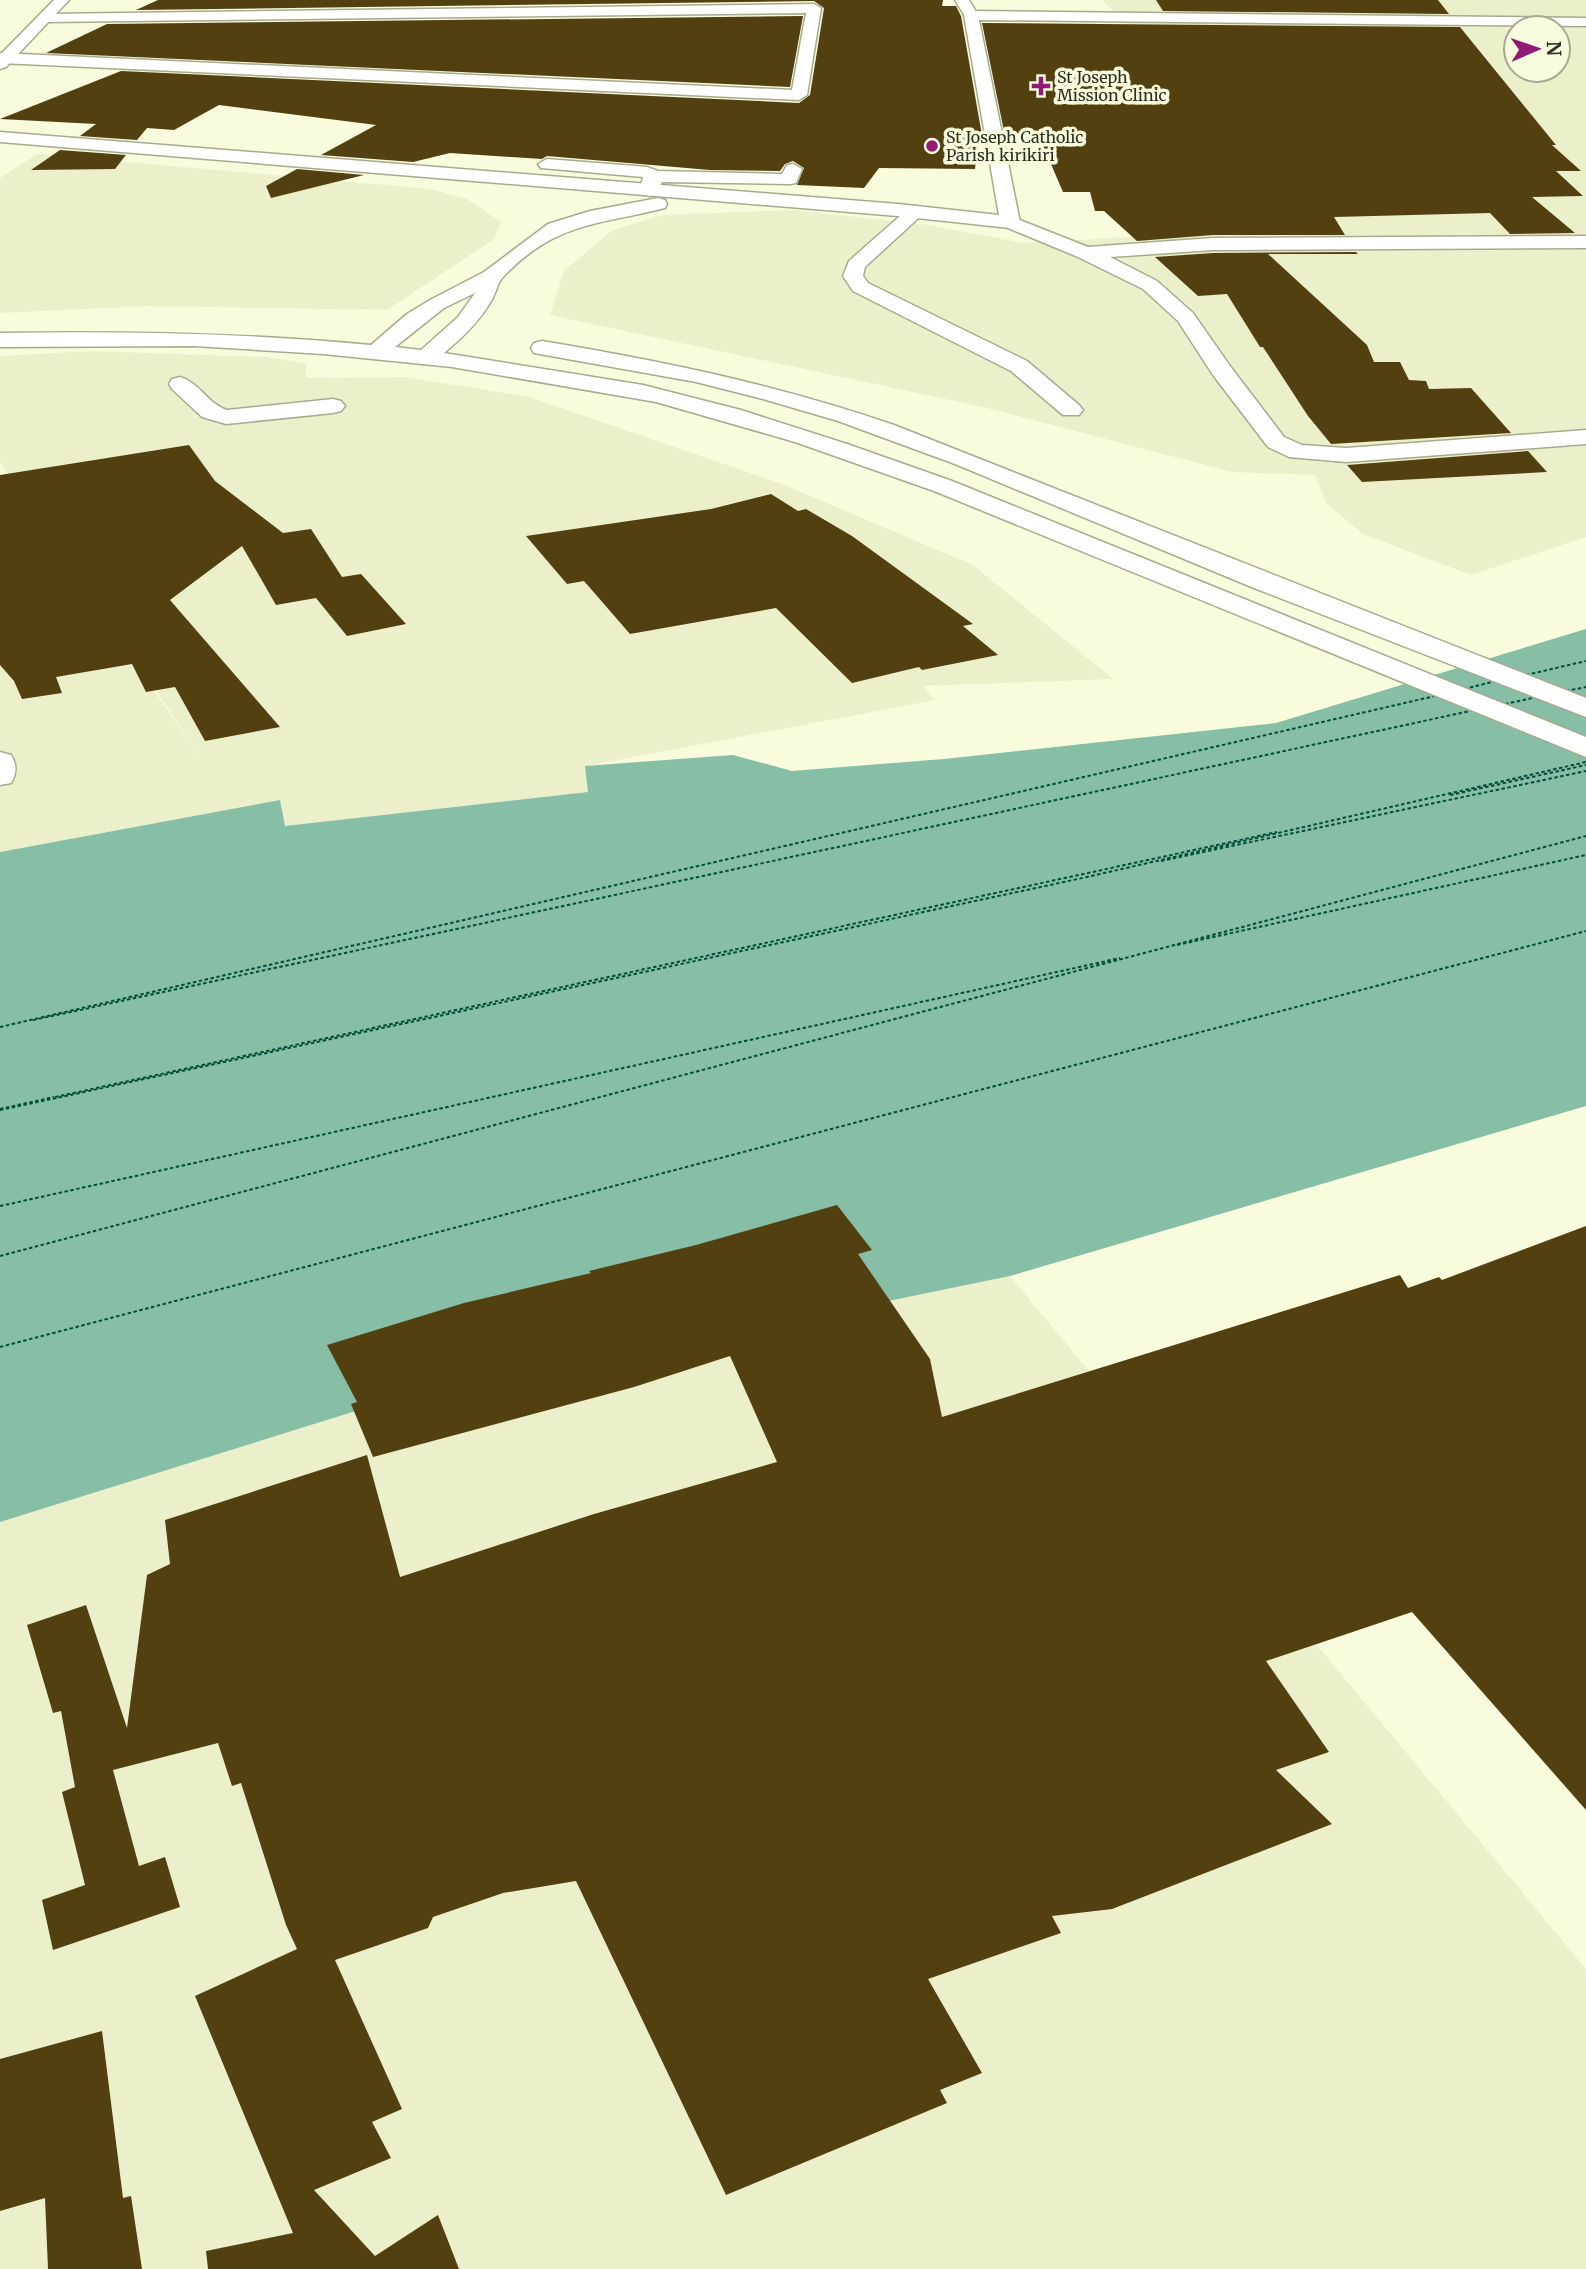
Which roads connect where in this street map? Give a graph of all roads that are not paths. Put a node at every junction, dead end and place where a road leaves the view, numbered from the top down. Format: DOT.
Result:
graph roads {
  1 [pos="62,0"];
  2 [pos="966,8"];
  3 [pos="46,18"];
  4 [pos="1586,22"];
  5 [pos="2,60"];
  6 [pos="5,140"];
  7 [pos="547,164"];
  8 [pos="793,169"];
  9 [pos="450,176"];
  10 [pos="652,183"];
  11 [pos="517,197"];
  12 [pos="749,197"];
  13 [pos="916,212"];
  14 [pos="1010,222"];
  15 [pos="1586,242"];
  16 [pos="1085,253"];
  17 [pos="492,276"];
  18 [pos="267,322"];
  19 [pos="0,323"];
  20 [pos="401,331"];
  21 [pos="449,337"];
  22 [pos="0,340"];
  23 [pos="376,340"];
  24 [pos="482,341"];
  25 [pos="516,345"];
  26 [pos="426,357"];
  27 [pos="180,384"];
  28 [pos="333,406"];
  29 [pos="1071,410"];
  30 [pos="1586,437"];
  31 [pos="1586,708"];
  32 [pos="1586,748"];
  33 [pos="0,761"];
  34 [pos="0,776"];
  1 -- 3 [label="main road"];
  2 -- 4 [label="main road"];
  2 -- 14 [label="main road"];
  3 -- 5 [label="main road"];
  3 -- 5 [label="main road"];
  6 -- 9 [label="main road"];
  7 -- 10 [label="main road"];
  8 -- 10 [label="main road"];
  9 -- 10 [label="main road"];
  9 -- 11 [label="main road"];
  10 -- 12 [label="main road"];
  12 -- 13 [label="main road"];
  12 -- 17 [label="main road"];
  13 -- 14 [label="main road"];
  13 -- 29 [label="main road"];
  14 -- 16 [label="main road"];
  15 -- 16 [label="main road"];
  16 -- 30 [label="main road"];
  17 -- 20 [label="main road"];
  17 -- 21 [label="main road"];
  18 -- 19 [label="main road"];
  20 -- 21 [label="main road"];
  20 -- 23 [label="main road"];
  21 -- 24 [label="main road"];
  21 -- 26 [label="main road"];
  22 -- 23 [label="main road"];
  23 -- 26 [label="main road"];
  25 -- 31 [label="main road"];
  26 -- 32 [label="main road"];
  27 -- 28 [label="main road"];
  33 -- 34 [label="main road"];
}
